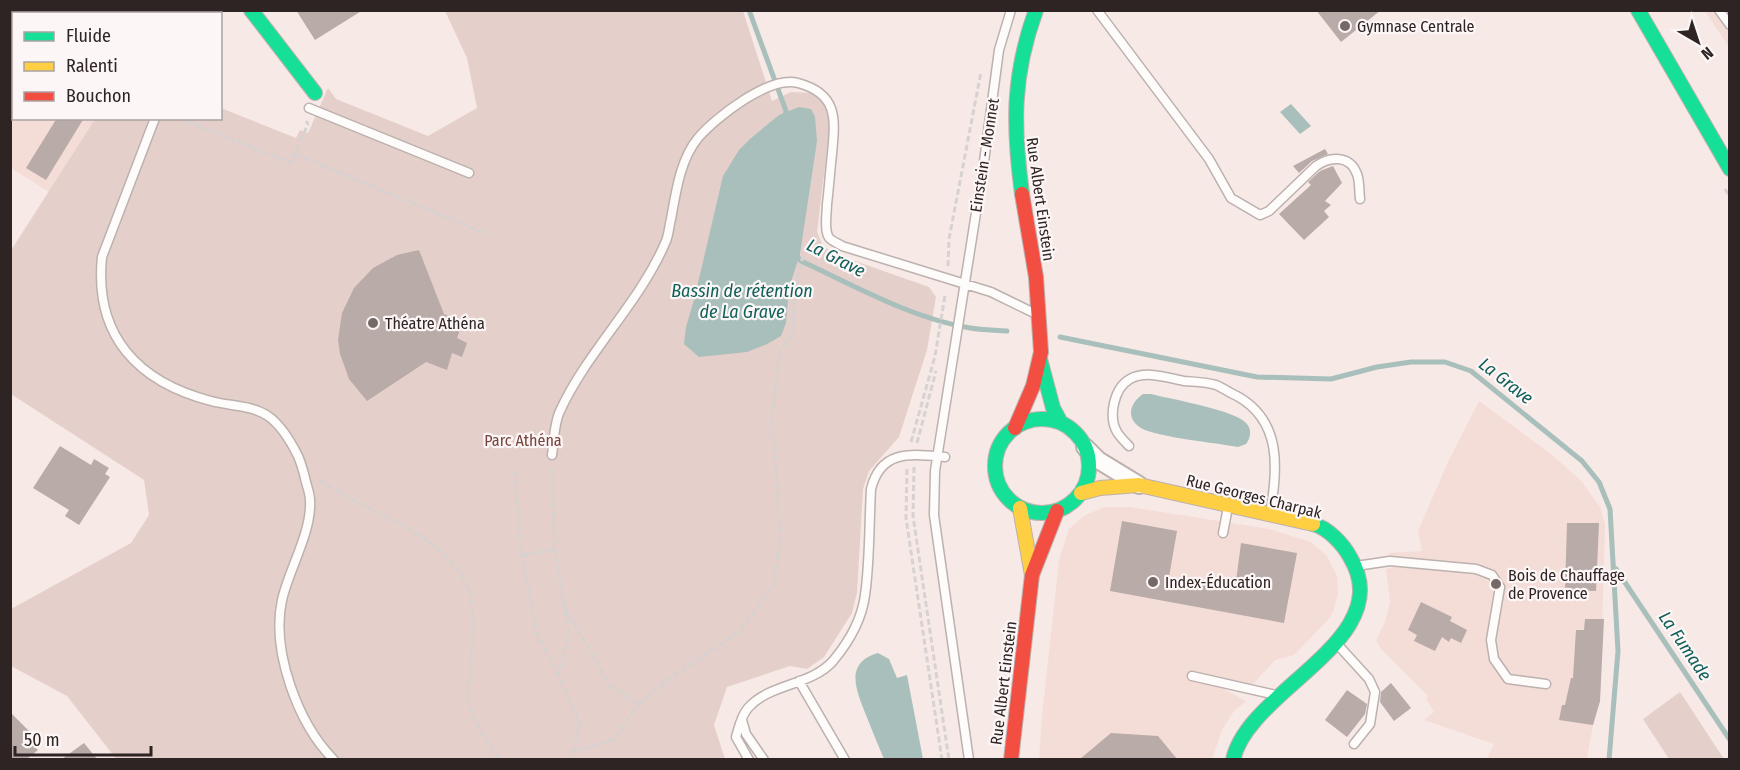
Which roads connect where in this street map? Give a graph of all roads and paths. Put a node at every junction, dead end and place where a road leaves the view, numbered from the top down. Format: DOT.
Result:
graph roads {
  1 [pos="251,10"];
  2 [pos="1011,10"];
  3 [pos="1036,10"];
  4 [pos="1098,10"];
  5 [pos="1638,10"];
  6 [pos="1719,10"];
  7 [pos="1730,25"];
  8 [pos="981,70"];
  9 [pos="315,93"];
  10 [pos="309,108"];
  11 [pos="154,120"];
  12 [pos="184,120"];
  13 [pos="307,126"];
  14 [pos="295,154"];
  15 [pos="1730,169"];
  16 [pos="469,173"];
  17 [pos="1360,199"];
  18 [pos="826,220"];
  19 [pos="487,234"];
  20 [pos="948,278"];
  21 [pos="965,284"];
  22 [pos="945,295"];
  23 [pos="950,297"];
  24 [pos="1039,315"];
  25 [pos="940,357"];
  26 [pos="1040,358"];
  27 [pos="1061,423"];
  28 [pos="1015,428"];
  29 [pos="917,443"];
  30 [pos="1129,446"];
  31 [pos="1085,447"];
  32 [pos="908,454"];
  33 [pos="552,455"];
  34 [pos="941,457"];
  35 [pos="914,462"];
  36 [pos="302,468"];
  37 [pos="515,471"];
  38 [pos="1139,485"];
  39 [pos="1081,493"];
  40 [pos="1228,505"];
  41 [pos="1020,508"];
  42 [pos="1058,511"];
  43 [pos="1270,514"];
  44 [pos="1223,533"];
  45 [pos="555,549"];
  46 [pos="522,556"];
  47 [pos="1356,566"];
  48 [pos="1032,575"];
  49 [pos="564,606"];
  50 [pos="1336,642"];
  51 [pos="558,675"];
  52 [pos="1192,676"];
  53 [pos="800,681"];
  54 [pos="1546,684"];
  55 [pos="1279,696"];
  56 [pos="638,704"];
  57 [pos="741,719"];
  58 [pos="1354,744"];
  59 [pos="574,751"];
  60 [pos="334,759"];
  61 [pos="500,759"];
  62 [pos="572,759"];
  63 [pos="749,759"];
  64 [pos="764,759"];
  65 [pos="845,759"];
  66 [pos="942,759"];
  67 [pos="949,759"];
  68 [pos="969,759"];
  69 [pos="1011,759"];
  70 [pos="1233,759"];
  1 -- 9 [label="street"];
  2 -- 21 [label="lane, Einstein - Monnet"];
  3 -- 24 [label="street, Rue Albert Einstein"];
  4 -- 17 [label="lane"];
  5 -- 15 [label="street"];
  6 -- 7 [label="lane"];
  8 -- 20 [label="path"];
  10 -- 16 [label="lane"];
  11 -- 36 [label="lane"];
  12 -- 14 [label="path"];
  13 -- 14 [label="path"];
  14 -- 19 [label="path"];
  18 -- 20 [label="lane"];
  18 -- 33 [label="lane"];
  18 -- 56 [label="path"];
  20 -- 21 [label="lane"];
  20 -- 23 [label="path"];
  21 -- 24 [label="lane"];
  21 -- 34 [label="lane, Einstein - Monnet"];
  22 -- 32 [label="path"];
  24 -- 26 [label="street, Rue Albert Einstein"];
  25 -- 29 [label="path"];
  26 -- 27 [label="street, Rue Albert Einstein"];
  26 -- 28 [label="street, Rue Albert Einstein"];
  27 -- 28 [label="street"];
  27 -- 31 [label="street"];
  28 -- 41 [label="street"];
  30 -- 43 [label="lane"];
  31 -- 38 [label="street"];
  31 -- 39 [label="street"];
  32 -- 34 [label="lane"];
  32 -- 53 [label="lane"];
  32 -- 66 [label="path"];
  33 -- 45 [label="path"];
  34 -- 68 [label="lane, Einstein - Monnet"];
  35 -- 67 [label="path"];
  36 -- 60 [label="lane"];
  36 -- 61 [label="path"];
  37 -- 46 [label="path"];
  38 -- 39 [label="street, Rue Georges Charpak"];
  38 -- 40 [label="street, Rue Georges Charpak"];
  39 -- 42 [label="street"];
  40 -- 43 [label="street, Rue Georges Charpak"];
  40 -- 44 [label="lane"];
  41 -- 42 [label="street"];
  41 -- 48 [label="street, Rue Albert Einstein"];
  42 -- 48 [label="street, Rue Albert Einstein"];
  43 -- 47 [label="street, Rue Georges Charpak"];
  45 -- 46 [label="path"];
  45 -- 49 [label="path"];
  46 -- 51 [label="path"];
  47 -- 50 [label="street, Rue Georges Charpak"];
  47 -- 54 [label="lane"];
  48 -- 69 [label="street, Rue Albert Einstein"];
  49 -- 51 [label="path"];
  49 -- 56 [label="path"];
  50 -- 55 [label="street, Rue Georges Charpak"];
  50 -- 58 [label="lane"];
  51 -- 59 [label="path"];
  52 -- 55 [label="lane"];
  53 -- 57 [label="lane"];
  53 -- 65 [label="lane"];
  55 -- 70 [label="street, Rue Georges Charpak"];
  56 -- 59 [label="path"];
  57 -- 63 [label="lane"];
  57 -- 64 [label="lane"];
  59 -- 62 [label="path"];
}
